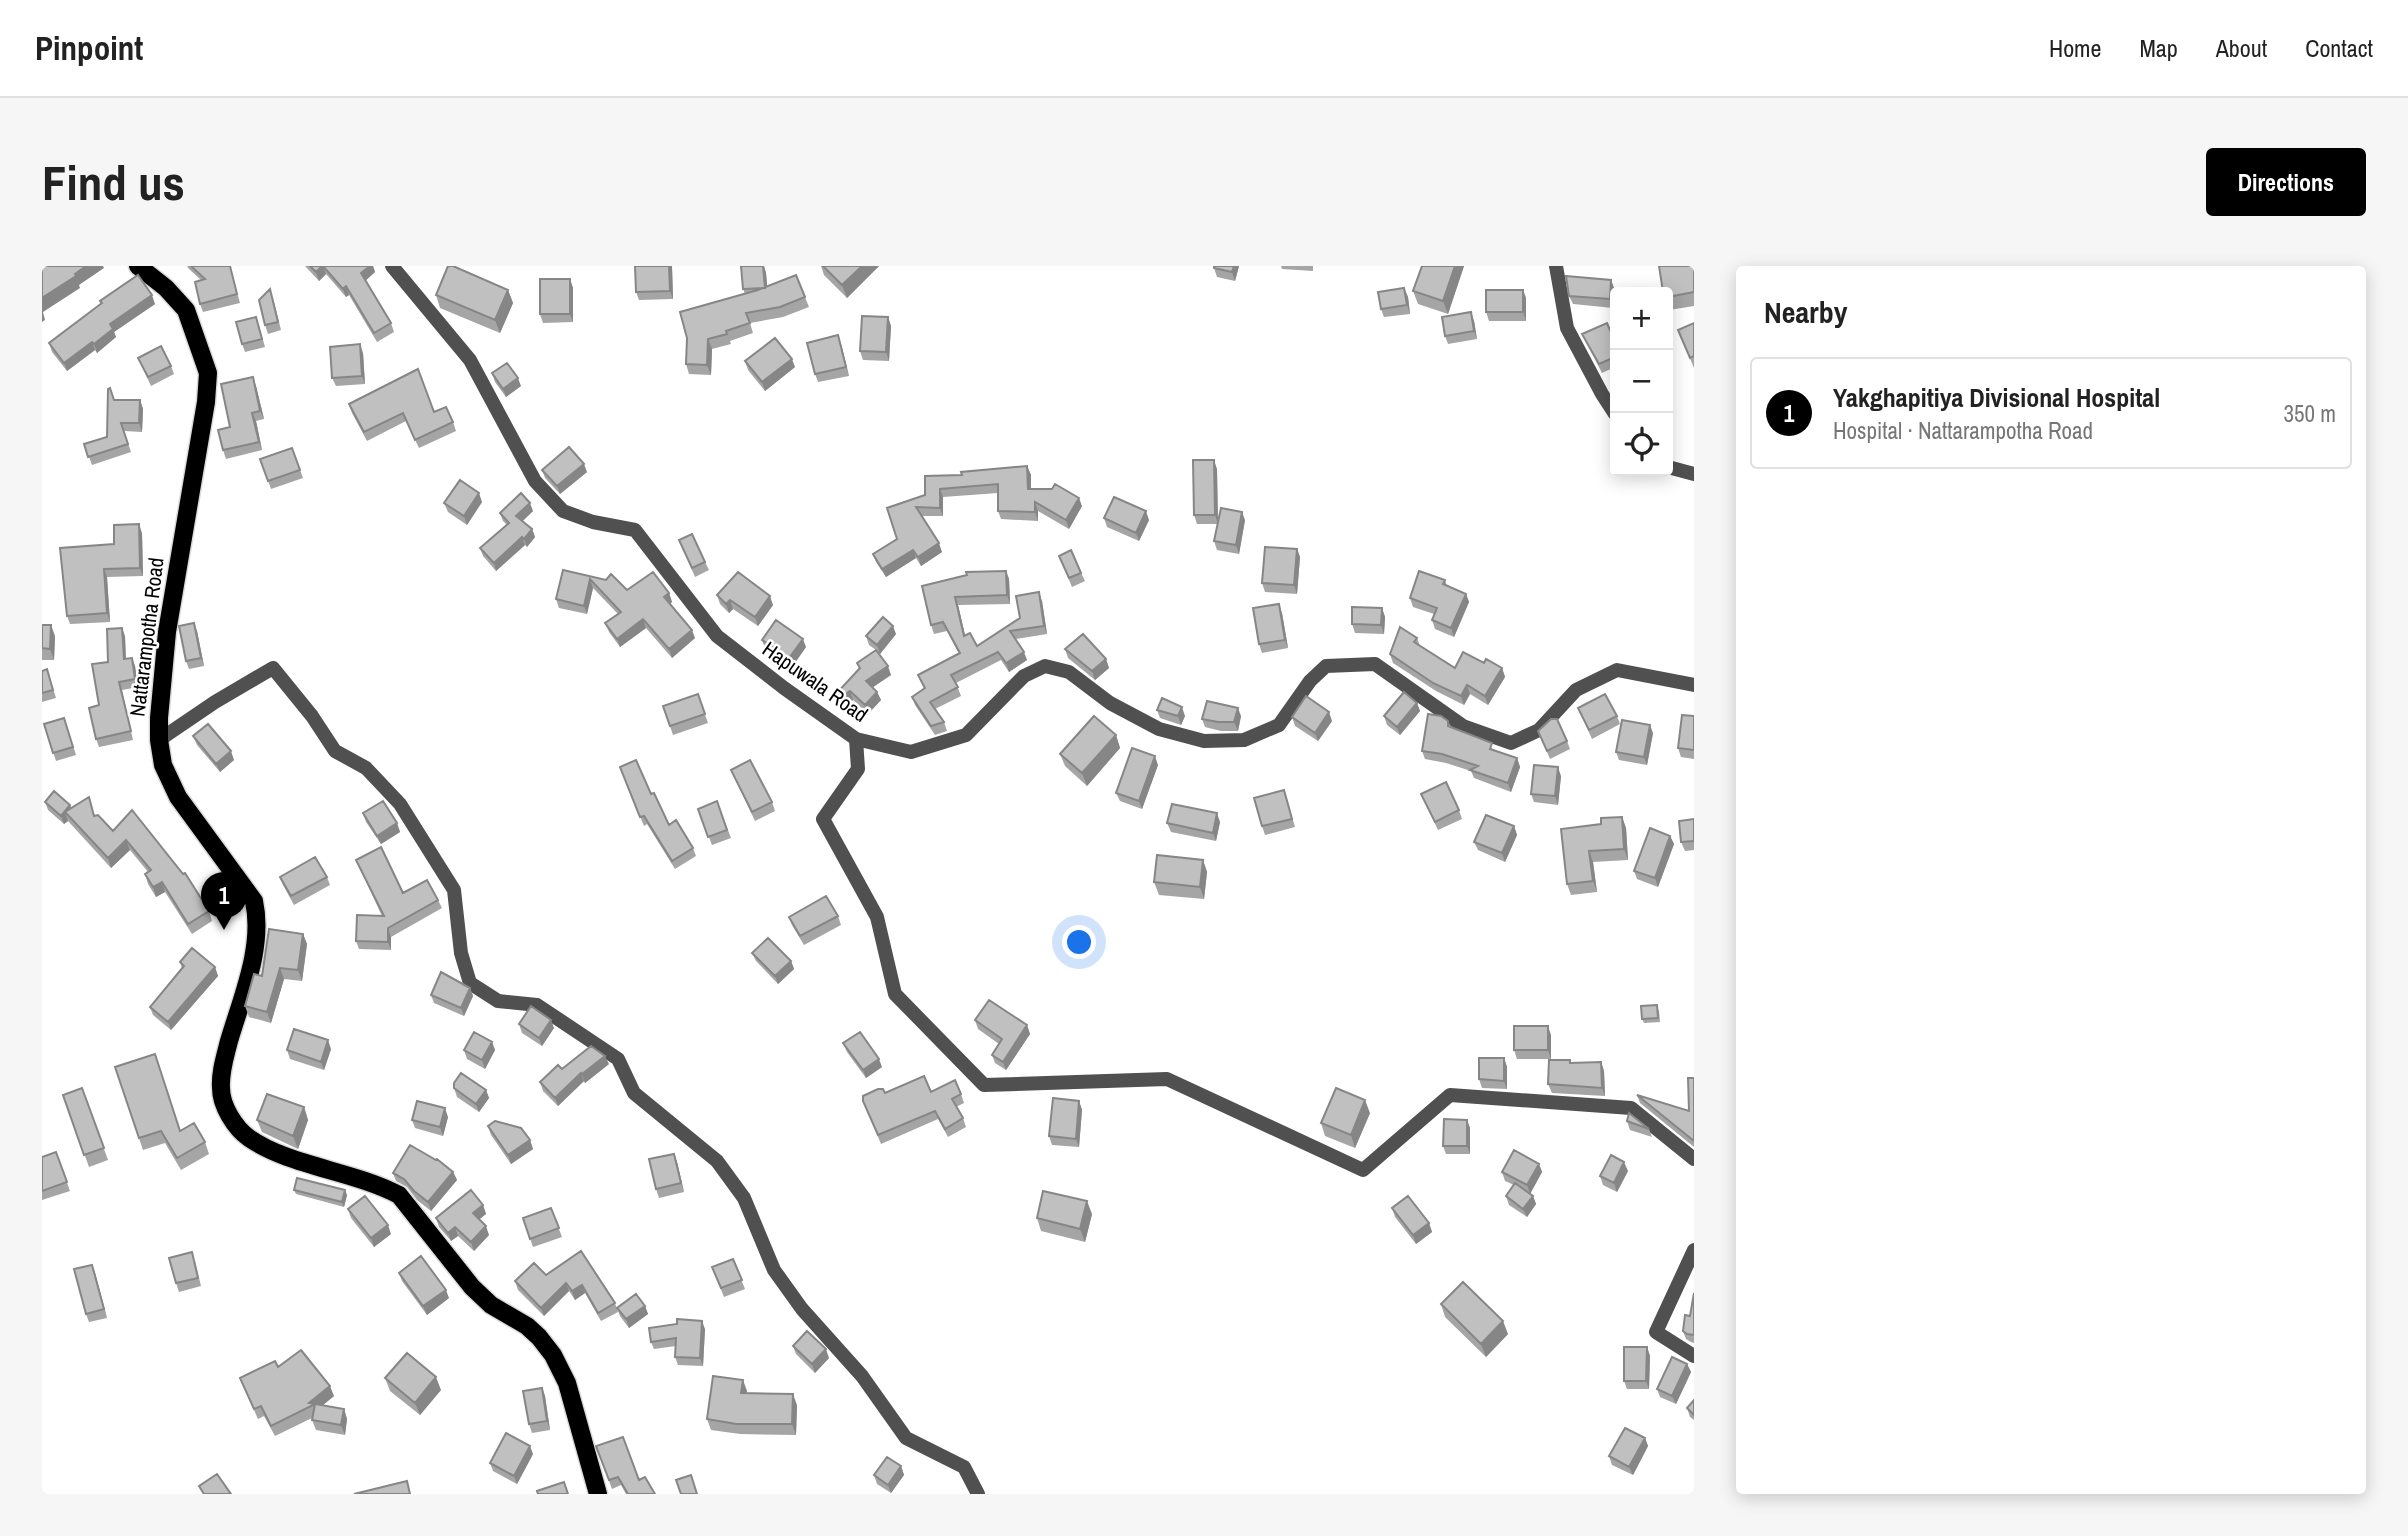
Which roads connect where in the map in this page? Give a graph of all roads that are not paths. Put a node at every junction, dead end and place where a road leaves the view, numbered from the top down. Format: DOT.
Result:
graph roads {
  1 [pos="138,266"];
  2 [pos="392,266"];
  3 [pos="1556,266"];
  4 [pos="1614,413"];
  5 [pos="1673,468"];
  6 [pos="1694,474"];
  7 [pos="1694,685"];
  8 [pos="856,739"];
  9 [pos="159,740"];
  10 [pos="1694,1159"];
  11 [pos="1694,1250"];
  12 [pos="1694,1356"];
  13 [pos="598,1494"];
  14 [pos="978,1494"];
  1 -- 9 [label="main road, Nattarampotha Road"];
  2 -- 8 [label="street, Hapuwala Road"];
  3 -- 4 [label="street"];
  5 -- 6 [label="street"];
  7 -- 8 [label="street, Hapuwala Road"];
  8 -- 10 [label="street"];
  9 -- 13 [label="main road, Nattarampotha Road"];
  9 -- 14 [label="street"];
  11 -- 12 [label="street"];
}
